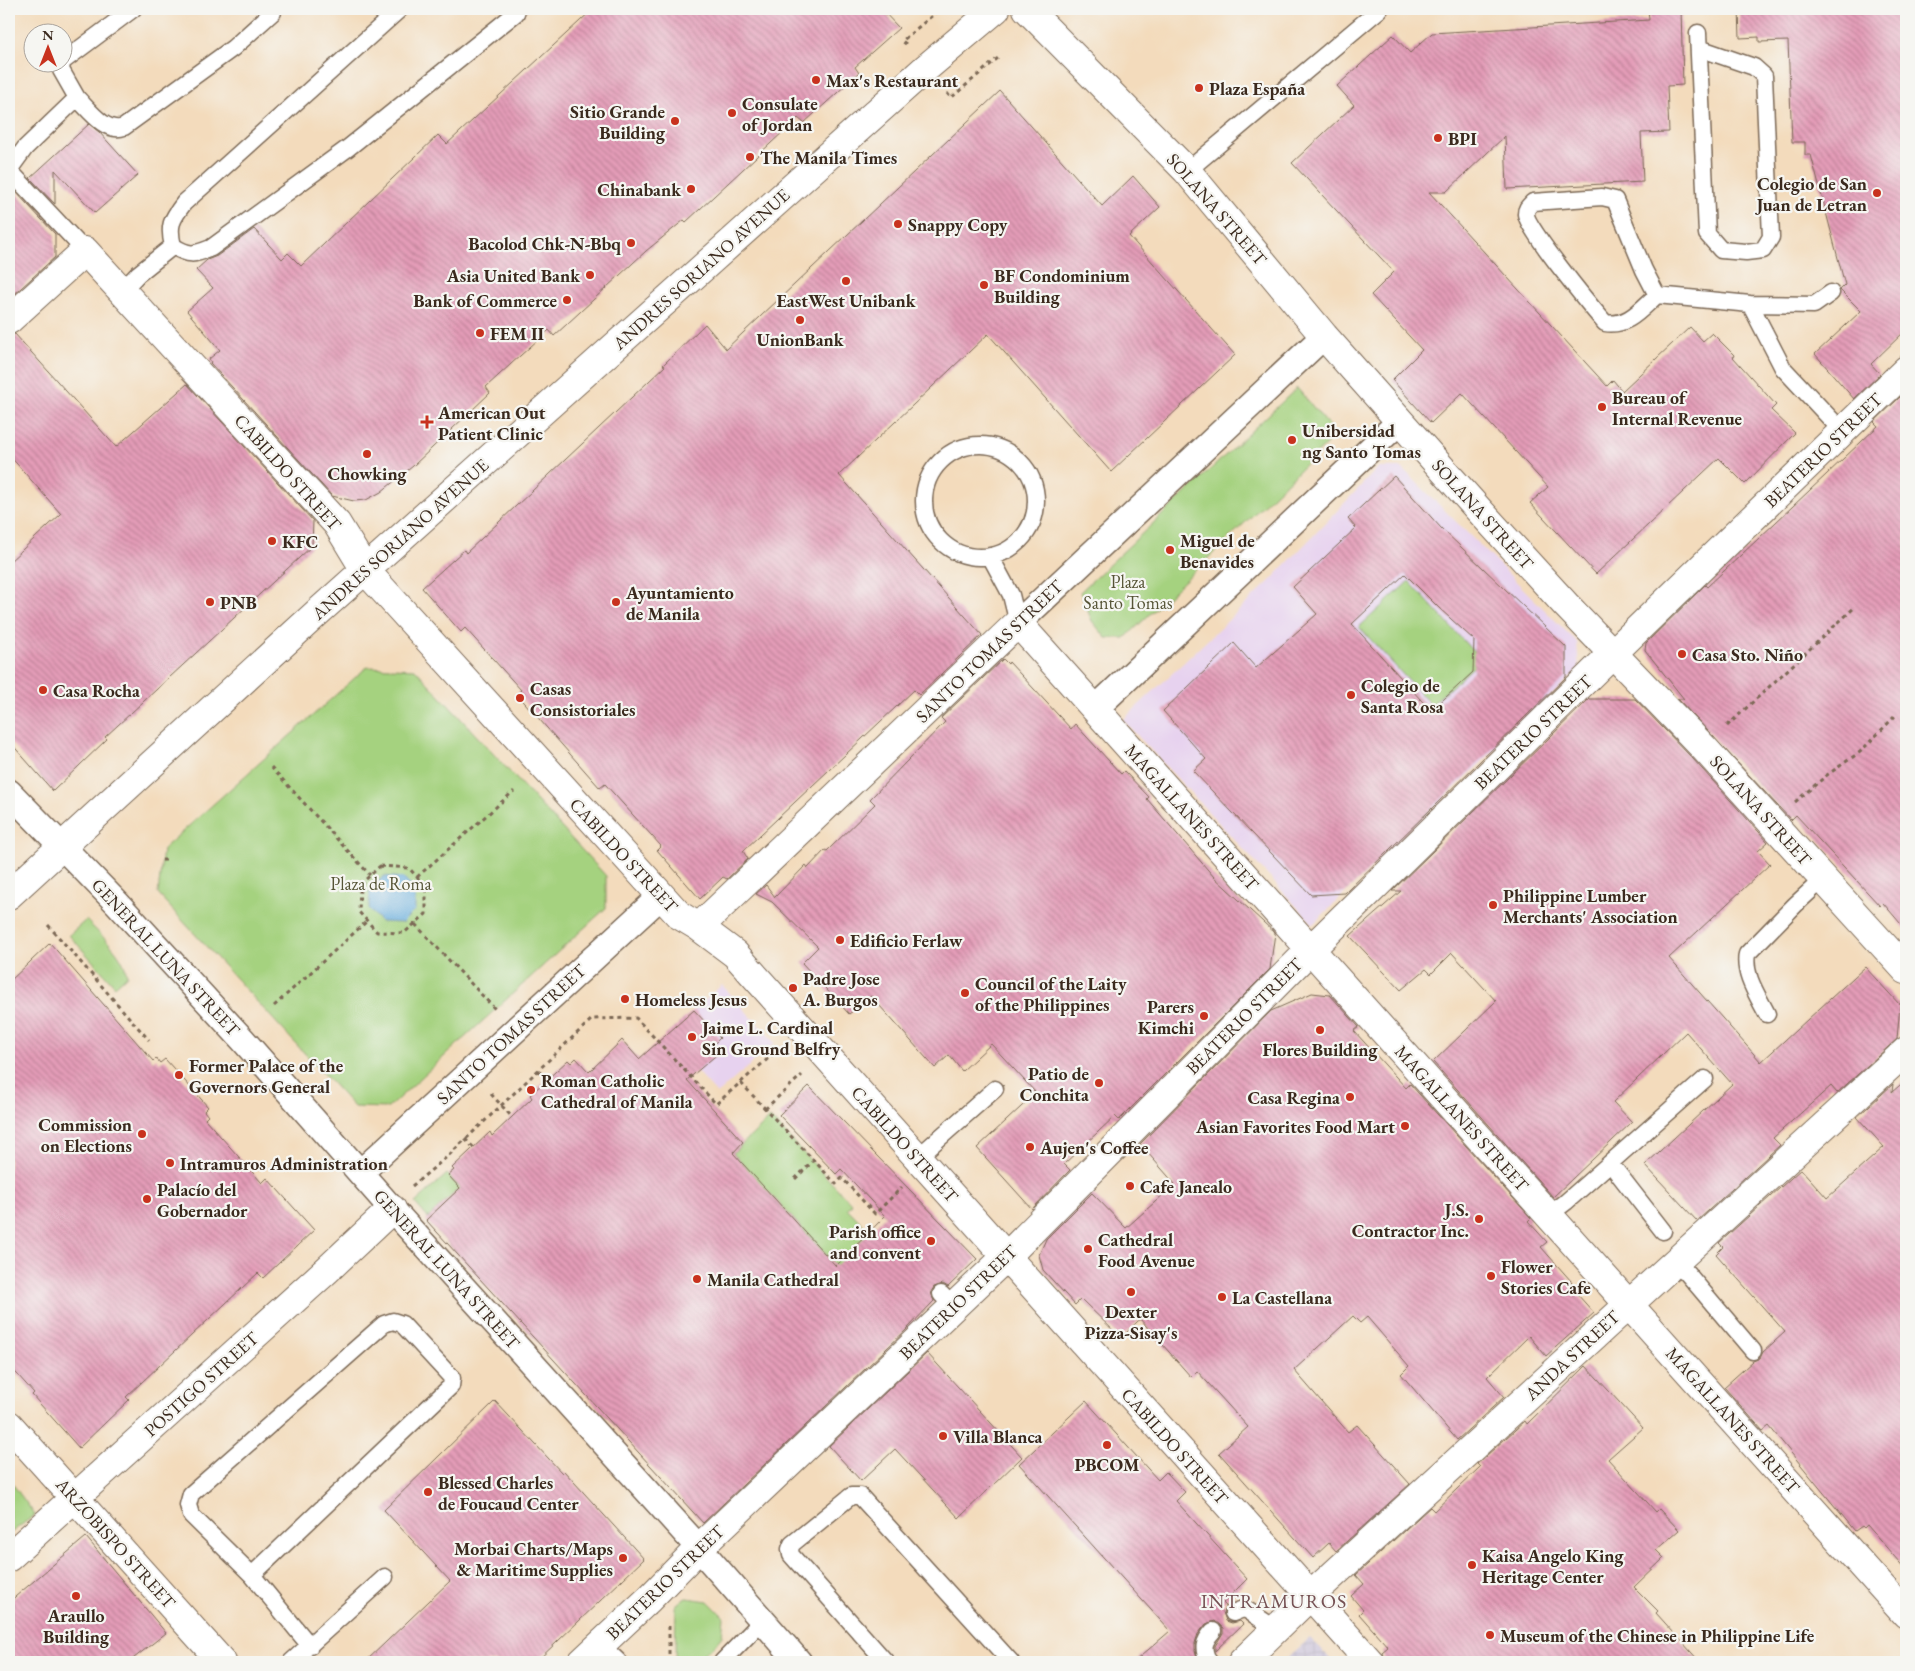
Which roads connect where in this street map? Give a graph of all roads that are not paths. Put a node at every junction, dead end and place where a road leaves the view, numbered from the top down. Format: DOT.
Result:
graph roads {
  1 [pos="133,9"];
  2 [pos="400,9"];
  3 [pos="517,9"];
  4 [pos="996,9"];
  5 [pos="1027,9"];
  6 [pos="1380,9"];
  7 [pos="274,10"];
  8 [pos="972,19"];
  9 [pos="1699,40"];
  10 [pos="72,55"];
  11 [pos="62,72"];
  12 [pos="77,98"];
  13 [pos="9,170"];
  14 [pos="1187,171"];
  15 [pos="173,246"];
  16 [pos="85,251"];
  17 [pos="122,290"];
  18 [pos="1831,293"];
  19 [pos="1657,295"];
  20 [pos="1750,304"];
  21 [pos="9,320"];
  22 [pos="1324,336"];
  23 [pos="1906,370"];
  24 [pos="1400,421"];
  25 [pos="1842,430"];
  26 [pos="990,556"];
  27 [pos="365,570"];
  28 [pos="1018,623"];
  29 [pos="1614,653"];
  30 [pos="1095,709"];
  31 [pos="9,792"];
  32 [pos="62,847"];
  33 [pos="1824,879"];
  34 [pos="9,895"];
  35 [pos="660,896"];
  36 [pos="699,926"];
  37 [pos="1310,950"];
  38 [pos="1906,970"];
  39 [pos="1767,1014"];
  40 [pos="1906,1051"];
  41 [pos="1705,1079"];
  42 [pos="995,1088"];
  43 [pos="918,1157"];
  44 [pos="1610,1163"];
  45 [pos="361,1172"];
  46 [pos="392,1209"];
  47 [pos="1549,1215"];
  48 [pos="1663,1231"];
  49 [pos="1007,1256"];
  50 [pos="1676,1260"];
  51 [pos="1629,1303"];
  52 [pos="1753,1351"];
  53 [pos="9,1425"];
  54 [pos="74,1497"];
  55 [pos="699,1548"];
  56 [pos="9,1557"];
  57 [pos="252,1575"];
  58 [pos="385,1577"];
  59 [pos="1310,1596"];
  60 [pos="1233,1613"];
  61 [pos="1906,1614"];
  62 [pos="762,1621"];
  63 [pos="1276,1629"];
  64 [pos="1213,1631"];
  65 [pos="310,1646"];
  66 [pos="601,1657"];
  67 [pos="222,1662"];
  68 [pos="290,1662"];
  69 [pos="722,1662"];
  70 [pos="799,1662"];
  71 [pos="886,1662"];
  72 [pos="1011,1662"];
  73 [pos="1209,1662"];
  74 [pos="1242,1662"];
  75 [pos="1369,1662"];
  1 -- 10 [label="lane"];
  2 -- 15 [label="lane"];
  3 -- 15 [label="lane"];
  4 -- 8 [label="street, ANDRES SORIANO AVENUE"];
  5 -- 14 [label="street, SOLANA STREET"];
  6 -- 14 [label="lane"];
  7 -- 12 [label="lane"];
  8 -- 27 [label="street, ANDRES SORIANO AVENUE"];
  9 -- 9 [label="lane"];
  11 -- 12 [label="lane"];
  12 -- 13 [label="lane"];
  13 -- 16 [label="lane, CABILDO STREET"];
  14 -- 22 [label="street, SOLANA STREET"];
  15 -- 17 [label="lane"];
  16 -- 17 [label="street, CABILDO STREET"];
  16 -- 21 [label="street"];
  17 -- 27 [label="street, CABILDO STREET"];
  18 -- 20 [label="lane"];
  19 -- 19 [label="lane"];
  19 -- 20 [label="lane"];
  20 -- 25 [label="lane"];
  22 -- 24 [label="street, SOLANA STREET"];
  22 -- 28 [label="street, SANTO TOMAS STREET"];
  23 -- 25 [label="street, BEATERIO STREET"];
  24 -- 29 [label="street, SOLANA STREET"];
  24 -- 30 [label="street"];
  25 -- 29 [label="street, BEATERIO STREET"];
  26 -- 26 [label="lane"];
  26 -- 28 [label="lane"];
  27 -- 32 [label="street, ANDRES SORIANO AVENUE"];
  27 -- 35 [label="street, CABILDO STREET"];
  28 -- 30 [label="street, MAGALLANES STREET"];
  28 -- 36 [label="street, SANTO TOMAS STREET"];
  29 -- 33 [label="street, SOLANA STREET"];
  29 -- 37 [label="street, BEATERIO STREET"];
  30 -- 37 [label="street, MAGALLANES STREET"];
  31 -- 32 [label="street, GENERAL LUNA STREET"];
  32 -- 34 [label="street, ANDRES SORIANO AVENUE"];
  32 -- 45 [label="street, GENERAL LUNA STREET"];
  33 -- 38 [label="street, SOLANA STREET"];
  33 -- 39 [label="lane"];
  35 -- 36 [label="street, CABILDO STREET"];
  35 -- 45 [label="street, SANTO TOMAS STREET"];
  36 -- 43 [label="street, CABILDO STREET"];
  37 -- 47 [label="street, MAGALLANES STREET"];
  37 -- 49 [label="street, BEATERIO STREET"];
  40 -- 50 [label="street, ANDA STREET"];
  41 -- 44 [label="lane"];
  42 -- 43 [label="lane"];
  43 -- 49 [label="street, CABILDO STREET"];
  44 -- 47 [label="lane"];
  44 -- 48 [label="lane"];
  45 -- 46 [label="street, GENERAL LUNA STREET"];
  46 -- 54 [label="street, POSTIGO STREET"];
  46 -- 55 [label="street, GENERAL LUNA STREET"];
  47 -- 51 [label="street, MAGALLANES STREET"];
  49 -- 55 [label="street, BEATERIO STREET"];
  49 -- 59 [label="street, CABILDO STREET"];
  50 -- 51 [label="street, ANDA STREET"];
  50 -- 52 [label="lane"];
  51 -- 59 [label="street, ANDA STREET"];
  51 -- 61 [label="street, MAGALLANES STREET"];
  53 -- 54 [label="street, ARZOBISPO STREET"];
  54 -- 56 [label="street, POSTIGO STREET"];
  54 -- 67 [label="street, ARZOBISPO STREET"];
  55 -- 62 [label="street, GENERAL LUNA STREET"];
  55 -- 66 [label="street, BEATERIO STREET"];
  57 -- 57 [label="lane"];
  57 -- 65 [label="lane"];
  58 -- 65 [label="lane"];
  59 -- 63 [label="street, ANDA STREET"];
  59 -- 75 [label="street, CABILDO STREET"];
  60 -- 63 [label="lane"];
  62 -- 69 [label="lane"];
  62 -- 70 [label="street, GENERAL LUNA STREET"];
  63 -- 74 [label="street, ANDA STREET"];
  64 -- 73 [label="lane"];
  65 -- 68 [label="lane"];
  71 -- 72 [label="lane"];
}
